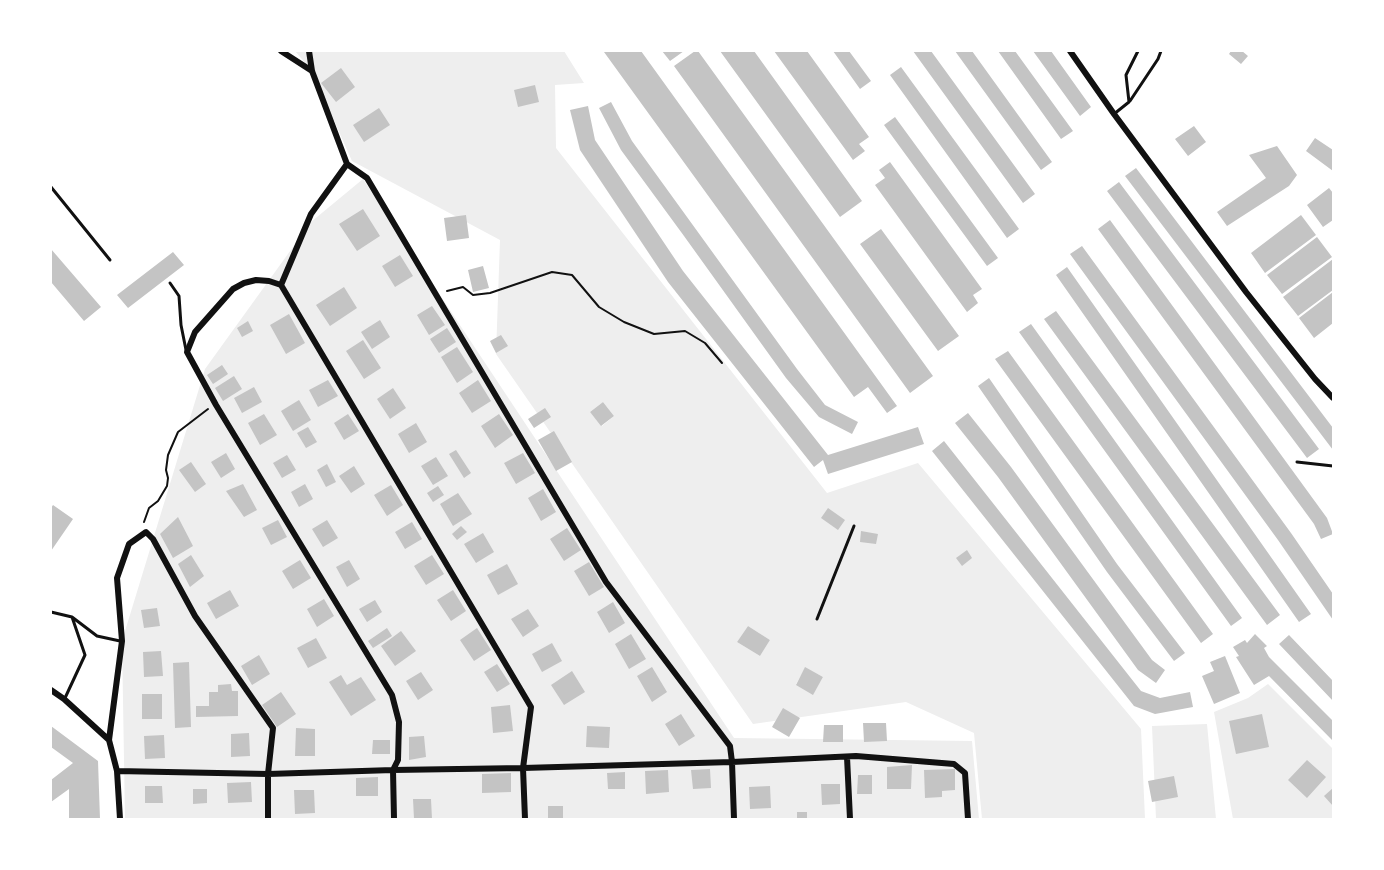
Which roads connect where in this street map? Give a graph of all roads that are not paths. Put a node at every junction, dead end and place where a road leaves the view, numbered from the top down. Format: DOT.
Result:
graph roads {
  1 [pos="281,51"];
  2 [pos="309,51"];
  3 [pos="1070,51"];
  4 [pos="1138,51"];
  5 [pos="1161,51"];
  6 [pos="312,71"];
  7 [pos="1129,102"];
  8 [pos="1114,114"];
  9 [pos="347,164"];
  10 [pos="51,187"];
  11 [pos="110,260"];
  12 [pos="170,283"];
  13 [pos="281,285"];
  14 [pos="187,351"];
  15 [pos="1333,398"];
  16 [pos="1297,462"];
  17 [pos="1333,466"];
  18 [pos="854,526"];
  19 [pos="51,612"];
  20 [pos="72,616"];
  21 [pos="817,619"];
  22 [pos="122,641"];
  23 [pos="51,690"];
  24 [pos="64,699"];
  25 [pos="109,740"];
  26 [pos="847,756"];
  27 [pos="732,762"];
  28 [pos="523,768"];
  29 [pos="393,770"];
  30 [pos="117,771"];
  31 [pos="268,774"];
  32 [pos="120,819"];
  33 [pos="268,819"];
  34 [pos="394,819"];
  35 [pos="525,819"];
  36 [pos="734,819"];
  37 [pos="850,819"];
  38 [pos="968,819"];
  1 -- 6 [label="street"];
  2 -- 6 [label="street"];
  3 -- 8 [label="street"];
  4 -- 7 [label="lane"];
  5 -- 7 [label="lane"];
  6 -- 9 [label="street"];
  7 -- 8 [label="lane"];
  8 -- 15 [label="street"];
  9 -- 13 [label="street"];
  9 -- 27 [label="street"];
  10 -- 11 [label="lane"];
  12 -- 14 [label="lane"];
  13 -- 14 [label="street"];
  13 -- 28 [label="street"];
  14 -- 29 [label="street"];
  16 -- 17 [label="lane"];
  18 -- 21 [label="lane"];
  19 -- 20 [label="lane"];
  20 -- 22 [label="lane"];
  20 -- 24 [label="lane"];
  22 -- 25 [label="street"];
  22 -- 31 [label="street"];
  23 -- 24 [label="street"];
  24 -- 25 [label="street"];
  25 -- 30 [label="street"];
  26 -- 27 [label="street"];
  26 -- 37 [label="street"];
  26 -- 38 [label="street"];
  27 -- 28 [label="street"];
  27 -- 36 [label="street"];
  28 -- 29 [label="street"];
  28 -- 35 [label="street"];
  29 -- 31 [label="street"];
  29 -- 34 [label="street"];
  30 -- 31 [label="street"];
  30 -- 32 [label="street"];
  31 -- 33 [label="street"];
}
